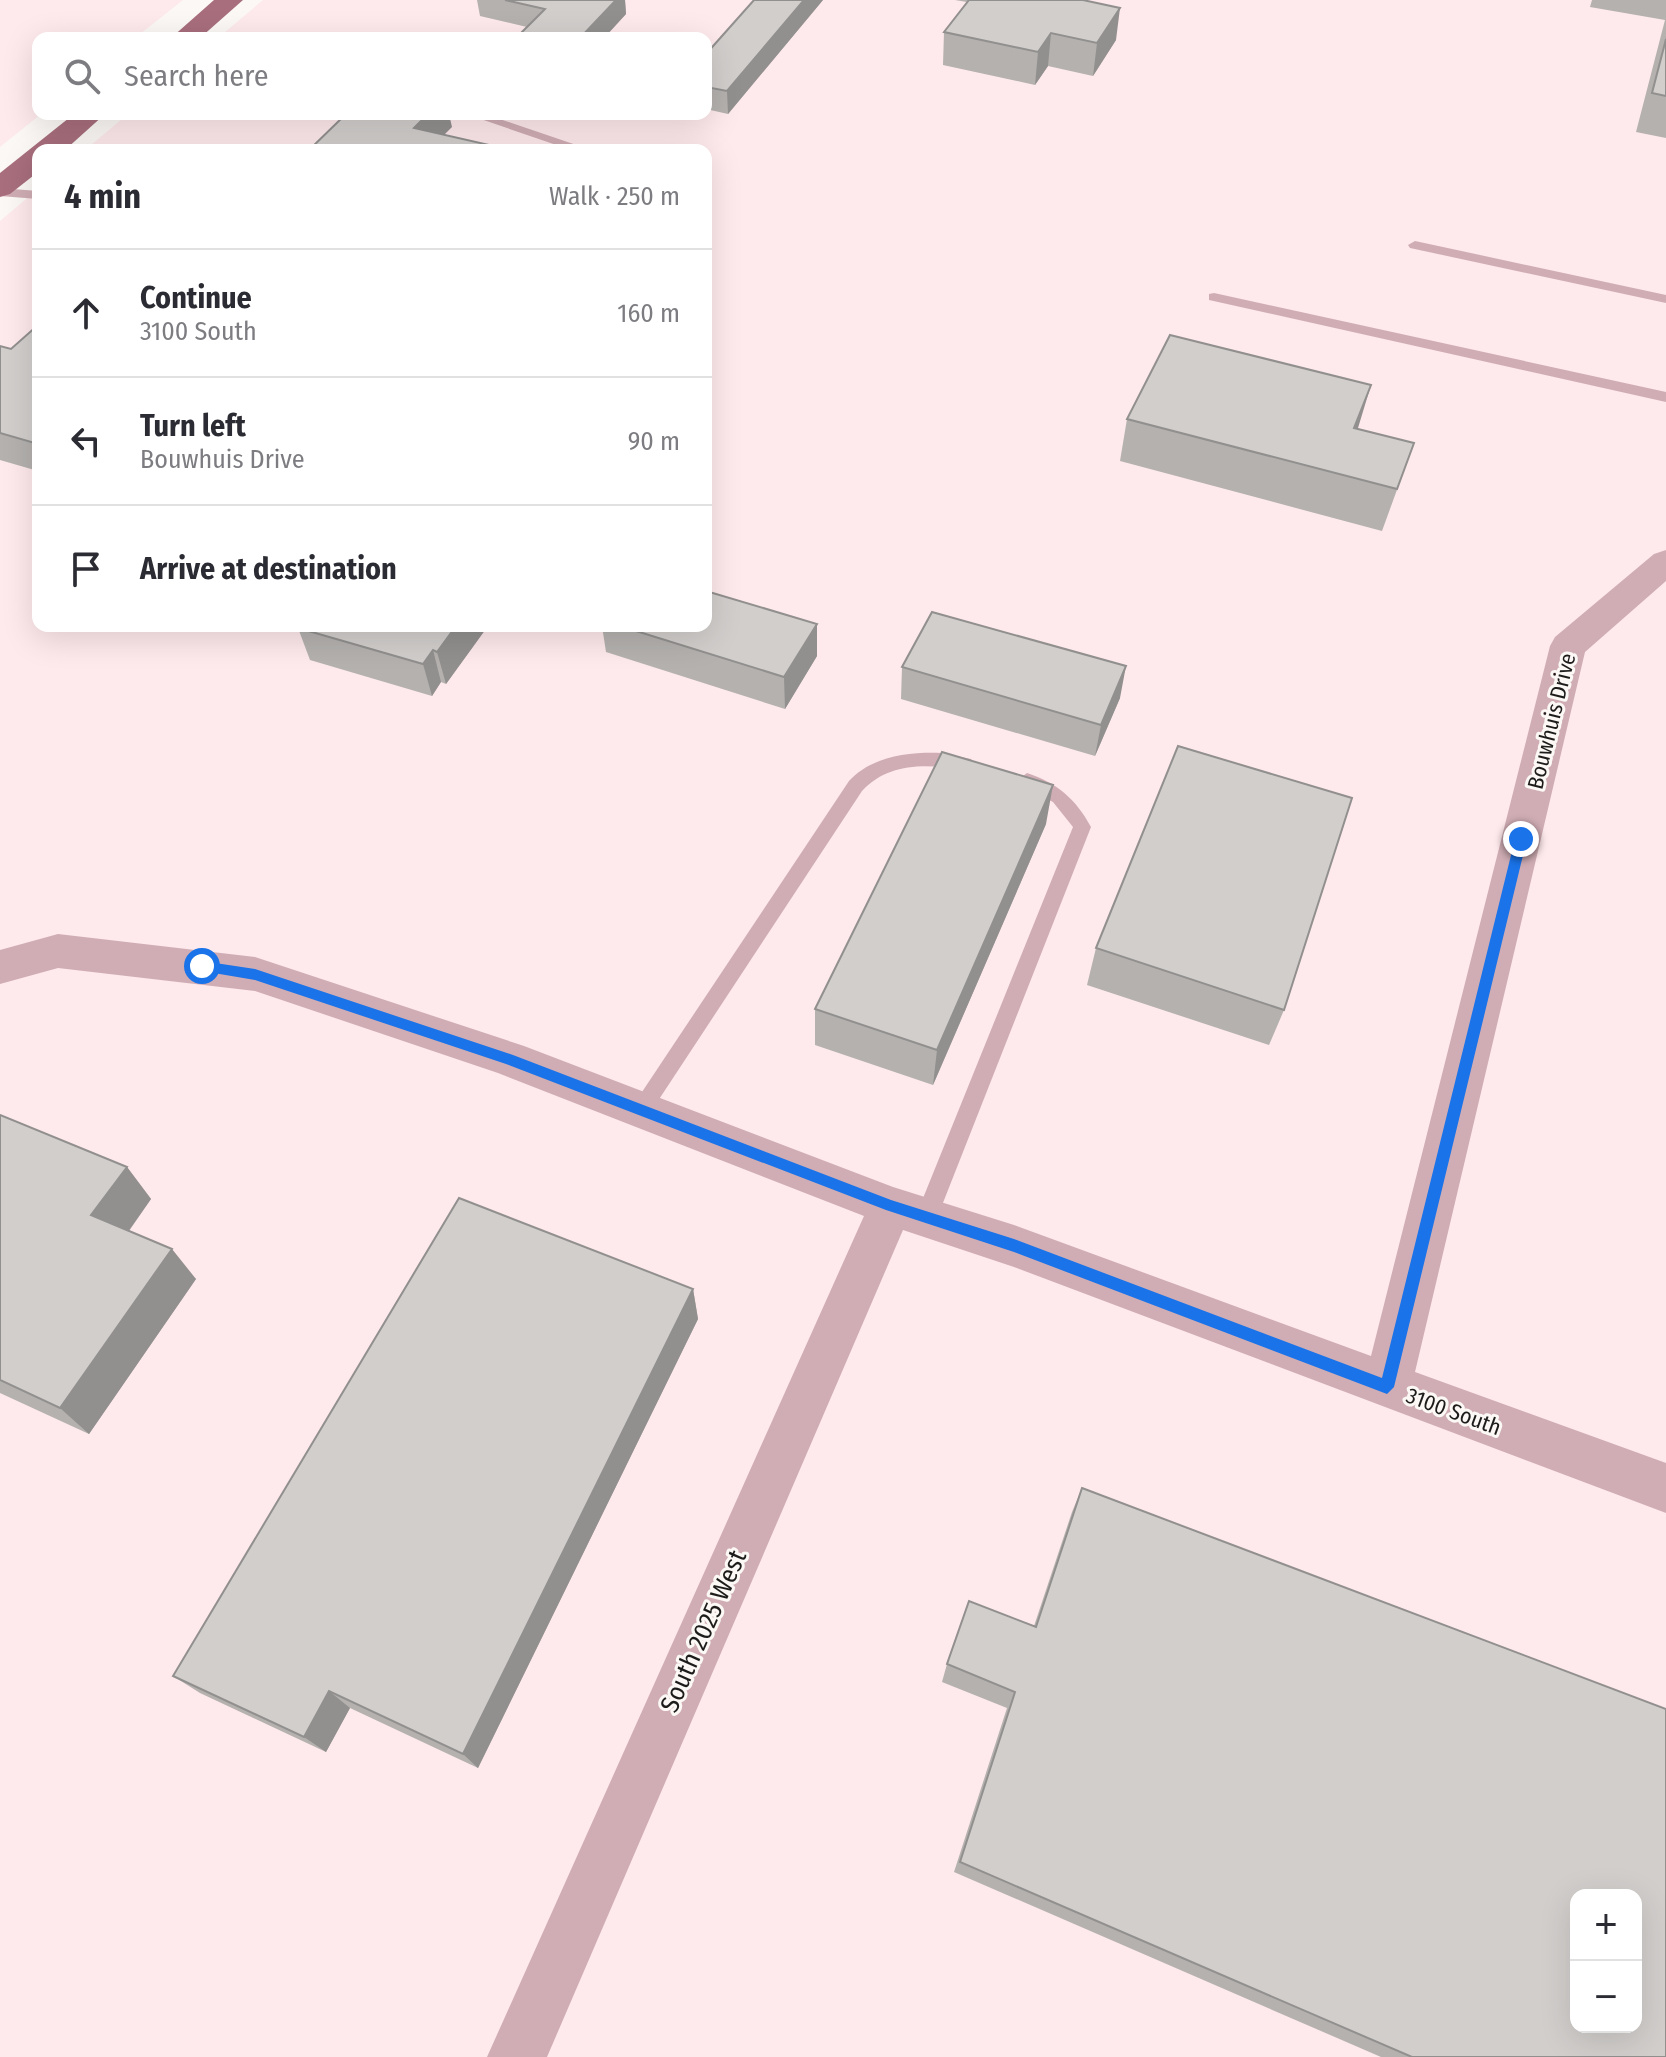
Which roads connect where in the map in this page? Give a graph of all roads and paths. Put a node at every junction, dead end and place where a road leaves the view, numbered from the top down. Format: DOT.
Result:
graph roads {
  1 [pos="230,0"];
  2 [pos="191,32"];
  3 [pos="84,120"];
  4 [pos="491,120"];
  5 [pos="54,144"];
  6 [pos="565,144"];
  7 [pos="32,162"];
  8 [pos="0,190"];
  9 [pos="32,194"];
  10 [pos="1415,245"];
  11 [pos="1214,297"];
  12 [pos="1666,299"];
  13 [pos="1666,397"];
  14 [pos="1666,562"];
  15 [pos="986,769"];
  16 [pos="1014,776"];
  17 [pos="0,967"];
  18 [pos="641,1110"];
  19 [pos="908,1212"];
  20 [pos="1387,1387"];
  21 [pos="1666,1488"];
  22 [pos="517,2057"];
  1 -- 2 [label="main road"];
  3 -- 5 [label="main road"];
  4 -- 6 [label="lane"];
  7 -- 8 [label="main road"];
  8 -- 9 [label="lane"];
  10 -- 12 [label="lane"];
  11 -- 13 [label="lane"];
  14 -- 20 [label="street, Bouwhuis Drive"];
  15 -- 18 [label="lane"];
  16 -- 19 [label="lane"];
  17 -- 18 [label="street, 3100 South"];
  18 -- 19 [label="street, 3100 South"];
  19 -- 20 [label="street, 3100 South"];
  19 -- 22 [label="street, South 2025 West"];
  20 -- 21 [label="street, 3100 South"];
}
